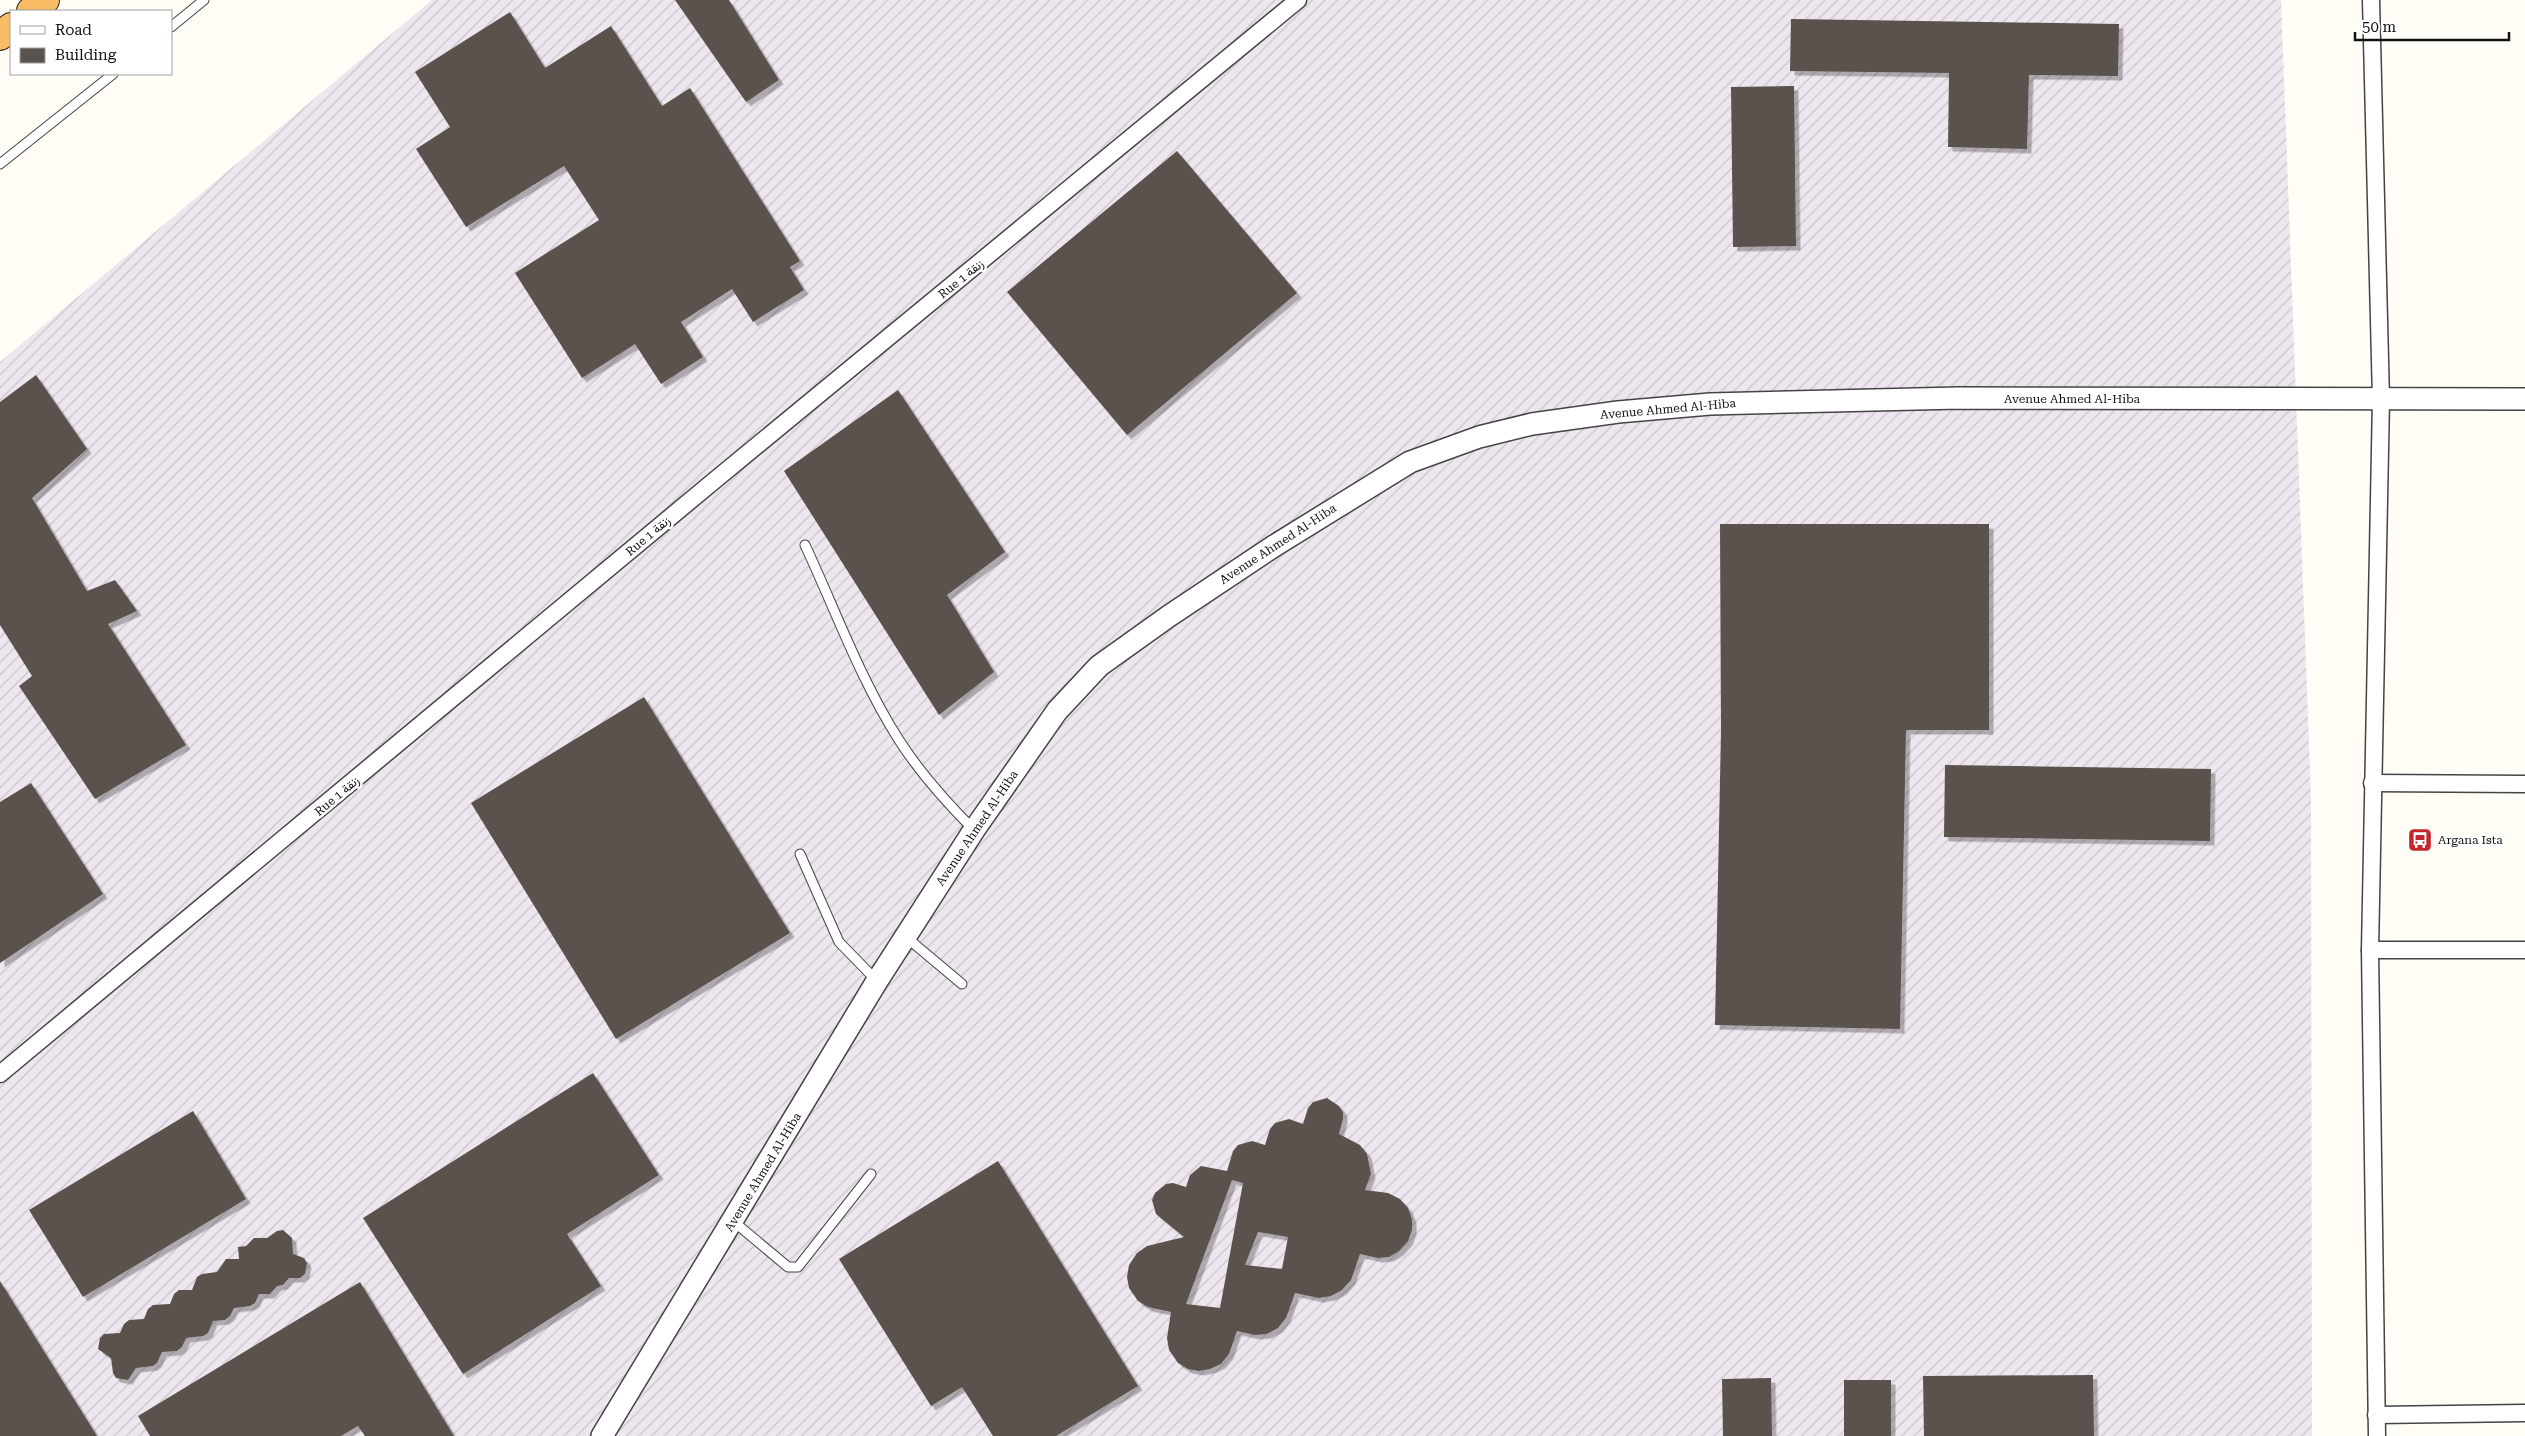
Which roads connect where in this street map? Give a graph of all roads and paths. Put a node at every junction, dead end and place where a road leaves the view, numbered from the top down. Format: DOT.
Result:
graph roads {
  1 [pos="45,0"];
  2 [pos="204,0"];
  3 [pos="1298,0"];
  4 [pos="2371,0"];
  5 [pos="32,10"];
  6 [pos="172,25"];
  7 [pos="10,28"];
  8 [pos="0,36"];
  9 [pos="111,75"];
  10 [pos="0,164"];
  11 [pos="2525,399"];
  12 [pos="2381,400"];
  13 [pos="805,545"];
  14 [pos="2372,783"];
  15 [pos="2525,784"];
  16 [pos="974,830"];
  17 [pos="800,854"];
  18 [pos="906,937"];
  19 [pos="2370,950"];
  20 [pos="2525,950"];
  21 [pos="877,981"];
  22 [pos="962,984"];
  23 [pos="0,1074"];
  24 [pos="871,1174"];
  25 [pos="733,1221"];
  26 [pos="2525,1414"];
  27 [pos="2376,1415"];
  28 [pos="602,1436"];
  29 [pos="2377,1436"];
  1 -- 5 [label="highway"];
  2 -- 6 [label="lane"];
  3 -- 23 [label="street, Rue 1 زنقة"];
  4 -- 12 [label="street"];
  7 -- 8 [label="highway"];
  9 -- 10 [label="lane"];
  11 -- 12 [label="street, Avenue Ahmed Al-Hiba"];
  12 -- 14 [label="street"];
  12 -- 16 [label="street, Avenue Ahmed Al-Hiba"];
  13 -- 16 [label="lane"];
  14 -- 15 [label="street"];
  14 -- 19 [label="street"];
  16 -- 18 [label="street, Avenue Ahmed Al-Hiba"];
  17 -- 21 [label="lane"];
  18 -- 21 [label="street, Avenue Ahmed Al-Hiba"];
  18 -- 22 [label="lane"];
  19 -- 20 [label="street"];
  19 -- 27 [label="street"];
  21 -- 25 [label="street, Avenue Ahmed Al-Hiba"];
  24 -- 25 [label="lane"];
  25 -- 28 [label="street, Avenue Ahmed Al-Hiba"];
  26 -- 27 [label="street"];
  27 -- 29 [label="street"];
}
